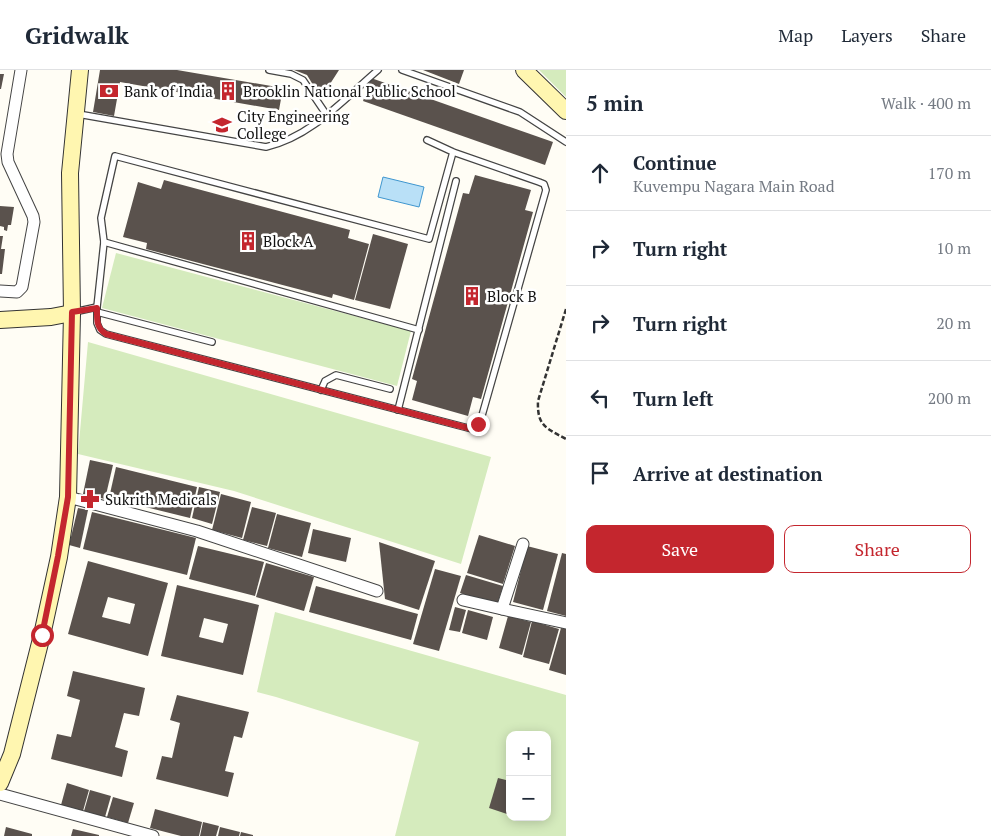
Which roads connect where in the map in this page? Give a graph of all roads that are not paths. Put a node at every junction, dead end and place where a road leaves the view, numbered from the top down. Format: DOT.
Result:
graph roads {
  1 [pos="21,70"];
  2 [pos="80,70"];
  3 [pos="268,70"];
  4 [pos="378,70"];
  5 [pos="402,70"];
  6 [pos="524,70"];
  7 [pos="566,111"];
  8 [pos="76,114"];
  9 [pos="326,114"];
  10 [pos="427,140"];
  11 [pos="566,142"];
  12 [pos="453,152"];
  13 [pos="456,181"];
  14 [pos="104,242"];
  15 [pos="0,291"];
  16 [pos="97,310"];
  17 [pos="72,312"];
  18 [pos="0,320"];
  19 [pos="419,330"];
  20 [pos="212,342"];
  21 [pos="390,389"];
  22 [pos="321,390"];
  23 [pos="398,410"];
  24 [pos="68,497"];
  25 [pos="523,544"];
  26 [pos="377,591"];
  27 [pos="463,600"];
  28 [pos="502,609"];
  29 [pos="566,623"];
  30 [pos="0,783"];
  31 [pos="0,794"];
  32 [pos="152,836"];
  1 -- 15 [label="street"];
  2 -- 8 [label="street"];
  3 -- 9 [label="lane"];
  4 -- 9 [label="lane"];
  5 -- 11 [label="lane"];
  6 -- 7 [label="street"];
  8 -- 9 [label="lane"];
  8 -- 17 [label="street"];
  10 -- 12 [label="lane"];
  12 -- 14 [label="lane"];
  12 -- 23 [label="lane"];
  13 -- 19 [label="lane"];
  14 -- 16 [label="lane"];
  14 -- 19 [label="lane"];
  16 -- 17 [label="lane"];
  16 -- 20 [label="lane"];
  16 -- 22 [label="lane"];
  17 -- 18 [label="street"];
  17 -- 24 [label="street"];
  19 -- 23 [label="lane"];
  21 -- 22 [label="lane"];
  22 -- 23 [label="lane"];
  24 -- 26 [label="street"];
  24 -- 30 [label="street"];
  25 -- 28 [label="street"];
  27 -- 28 [label="street"];
  28 -- 29 [label="street"];
  31 -- 32 [label="street"];
}
